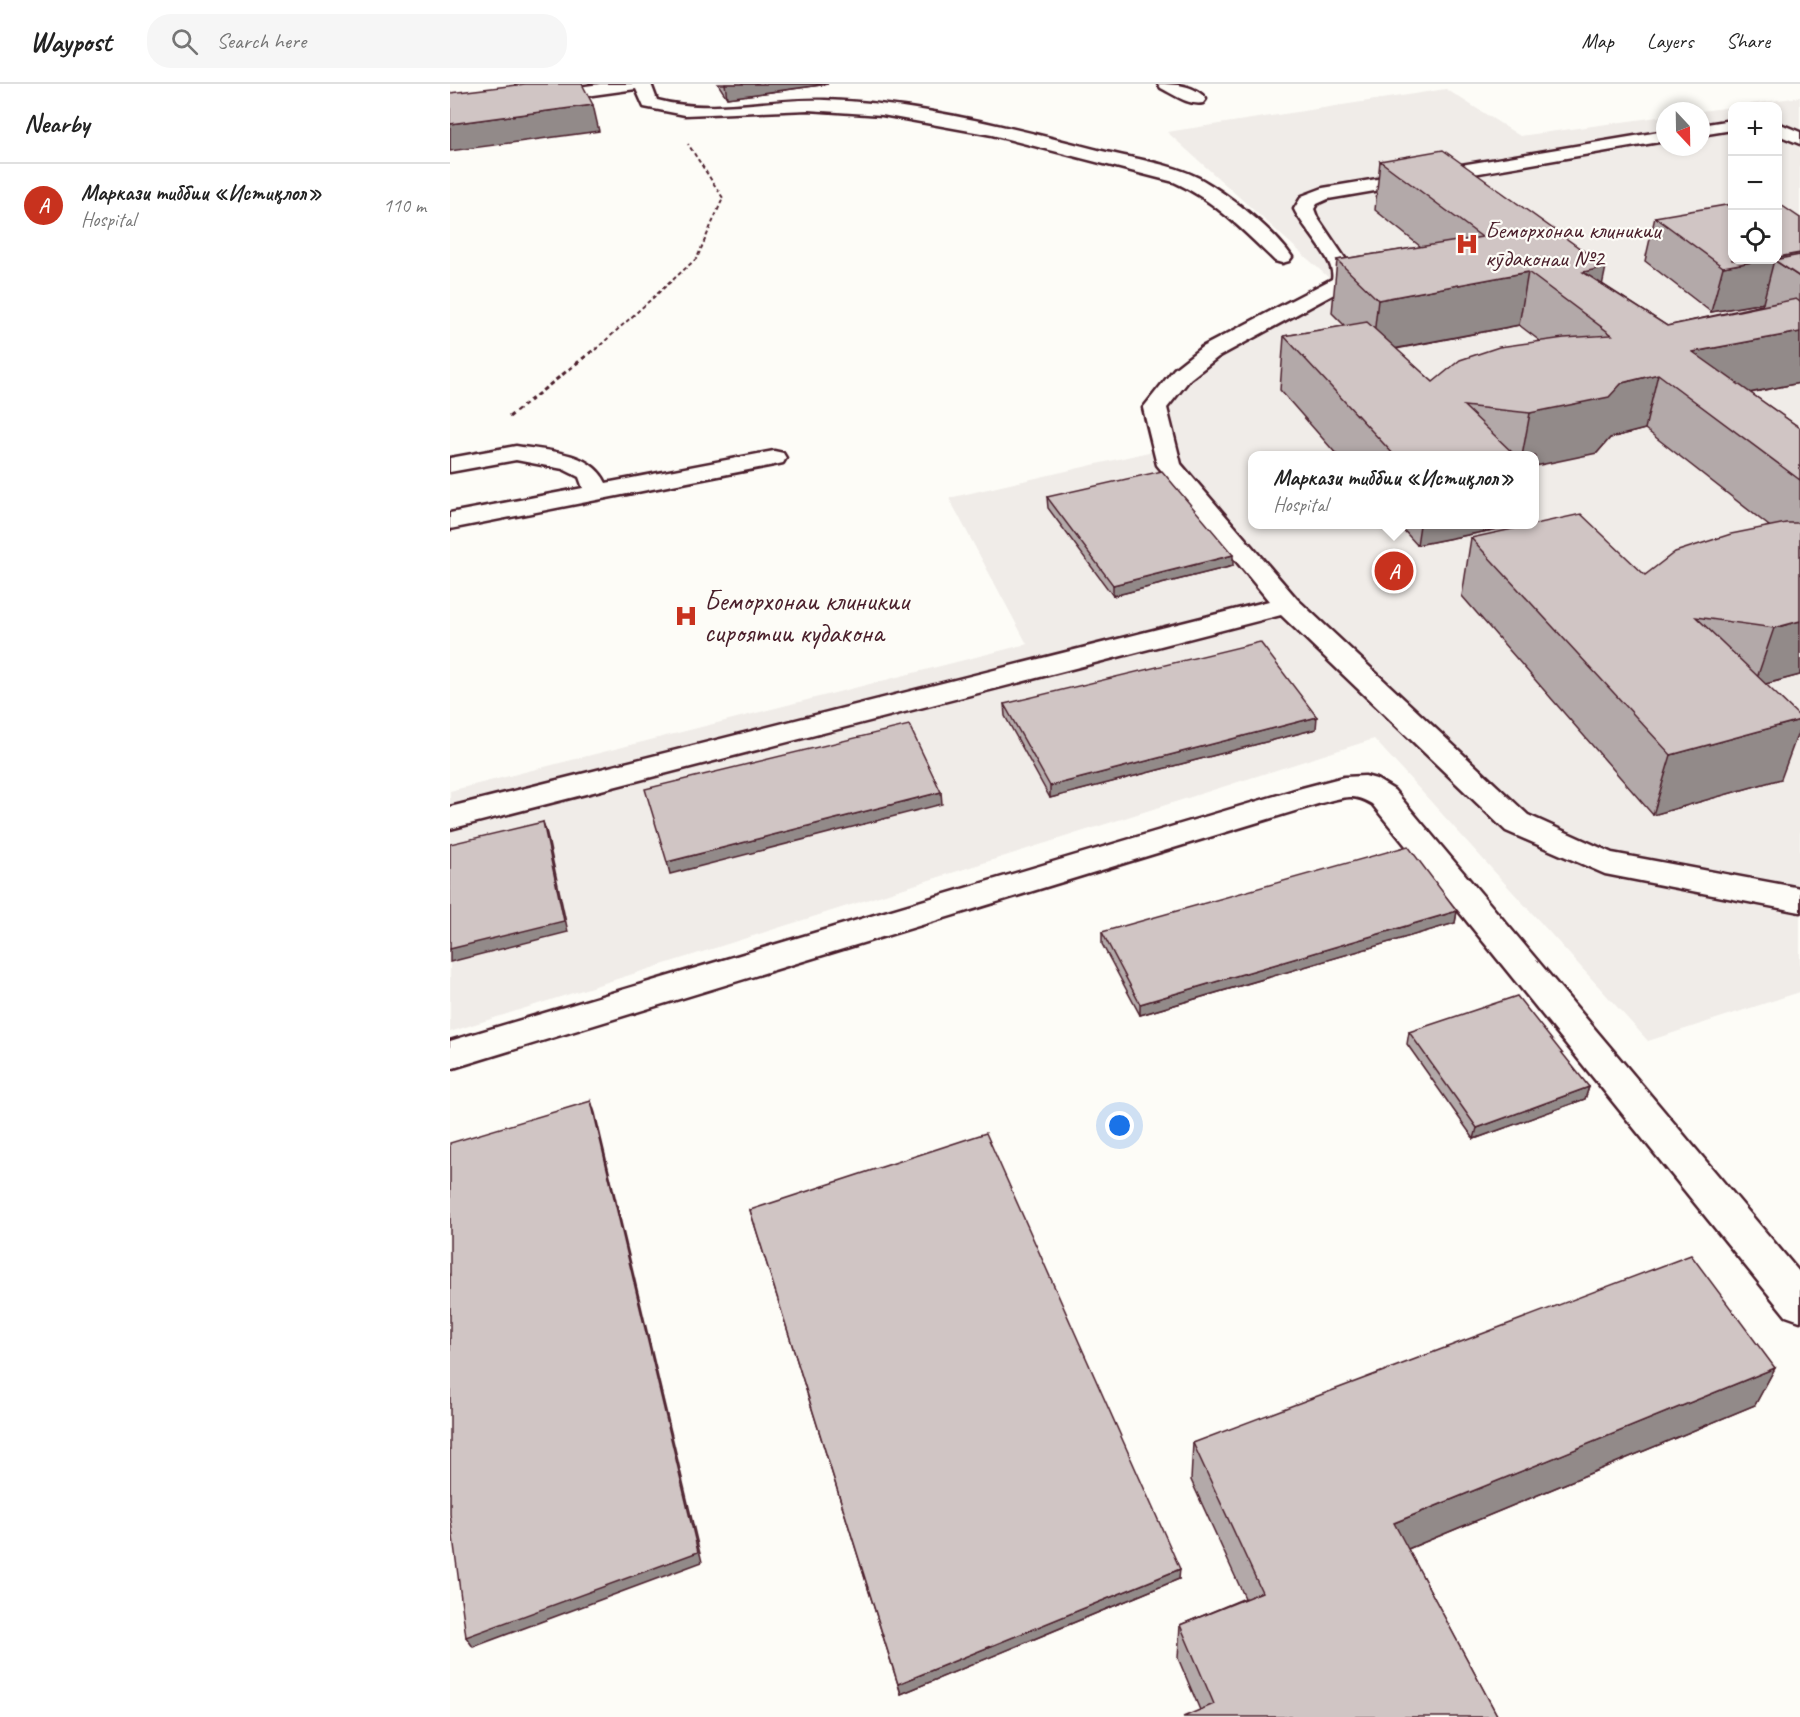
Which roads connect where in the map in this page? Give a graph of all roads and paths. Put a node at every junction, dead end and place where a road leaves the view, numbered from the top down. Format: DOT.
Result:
graph roads {
  1 [pos="640,84"];
  2 [pos="1167,84"];
  3 [pos="1197,99"];
  4 [pos="520,100"];
  5 [pos="664,109"];
  6 [pos="1728,126"];
  7 [pos="1710,129"];
  8 [pos="1782,130"];
  9 [pos="1656,138"];
  10 [pos="1800,139"];
  11 [pos="1282,257"];
  12 [pos="508,417"];
  13 [pos="774,458"];
  14 [pos="450,465"];
  15 [pos="598,493"];
  16 [pos="450,521"];
  17 [pos="1287,605"];
  18 [pos="450,818"];
  19 [pos="1800,900"];
  20 [pos="450,1055"];
  21 [pos="1800,1303"];
  1 -- 4 [label="lane"];
  1 -- 5 [label="lane"];
  2 -- 3 [label="lane"];
  5 -- 11 [label="lane"];
  5 -- 12 [label="path"];
  6 -- 7 [label="lane"];
  8 -- 10 [label="lane"];
  9 -- 17 [label="lane"];
  13 -- 15 [label="lane"];
  14 -- 15 [label="lane"];
  15 -- 16 [label="lane"];
  17 -- 18 [label="lane"];
  17 -- 19 [label="lane"];
  20 -- 21 [label="lane"];
}
